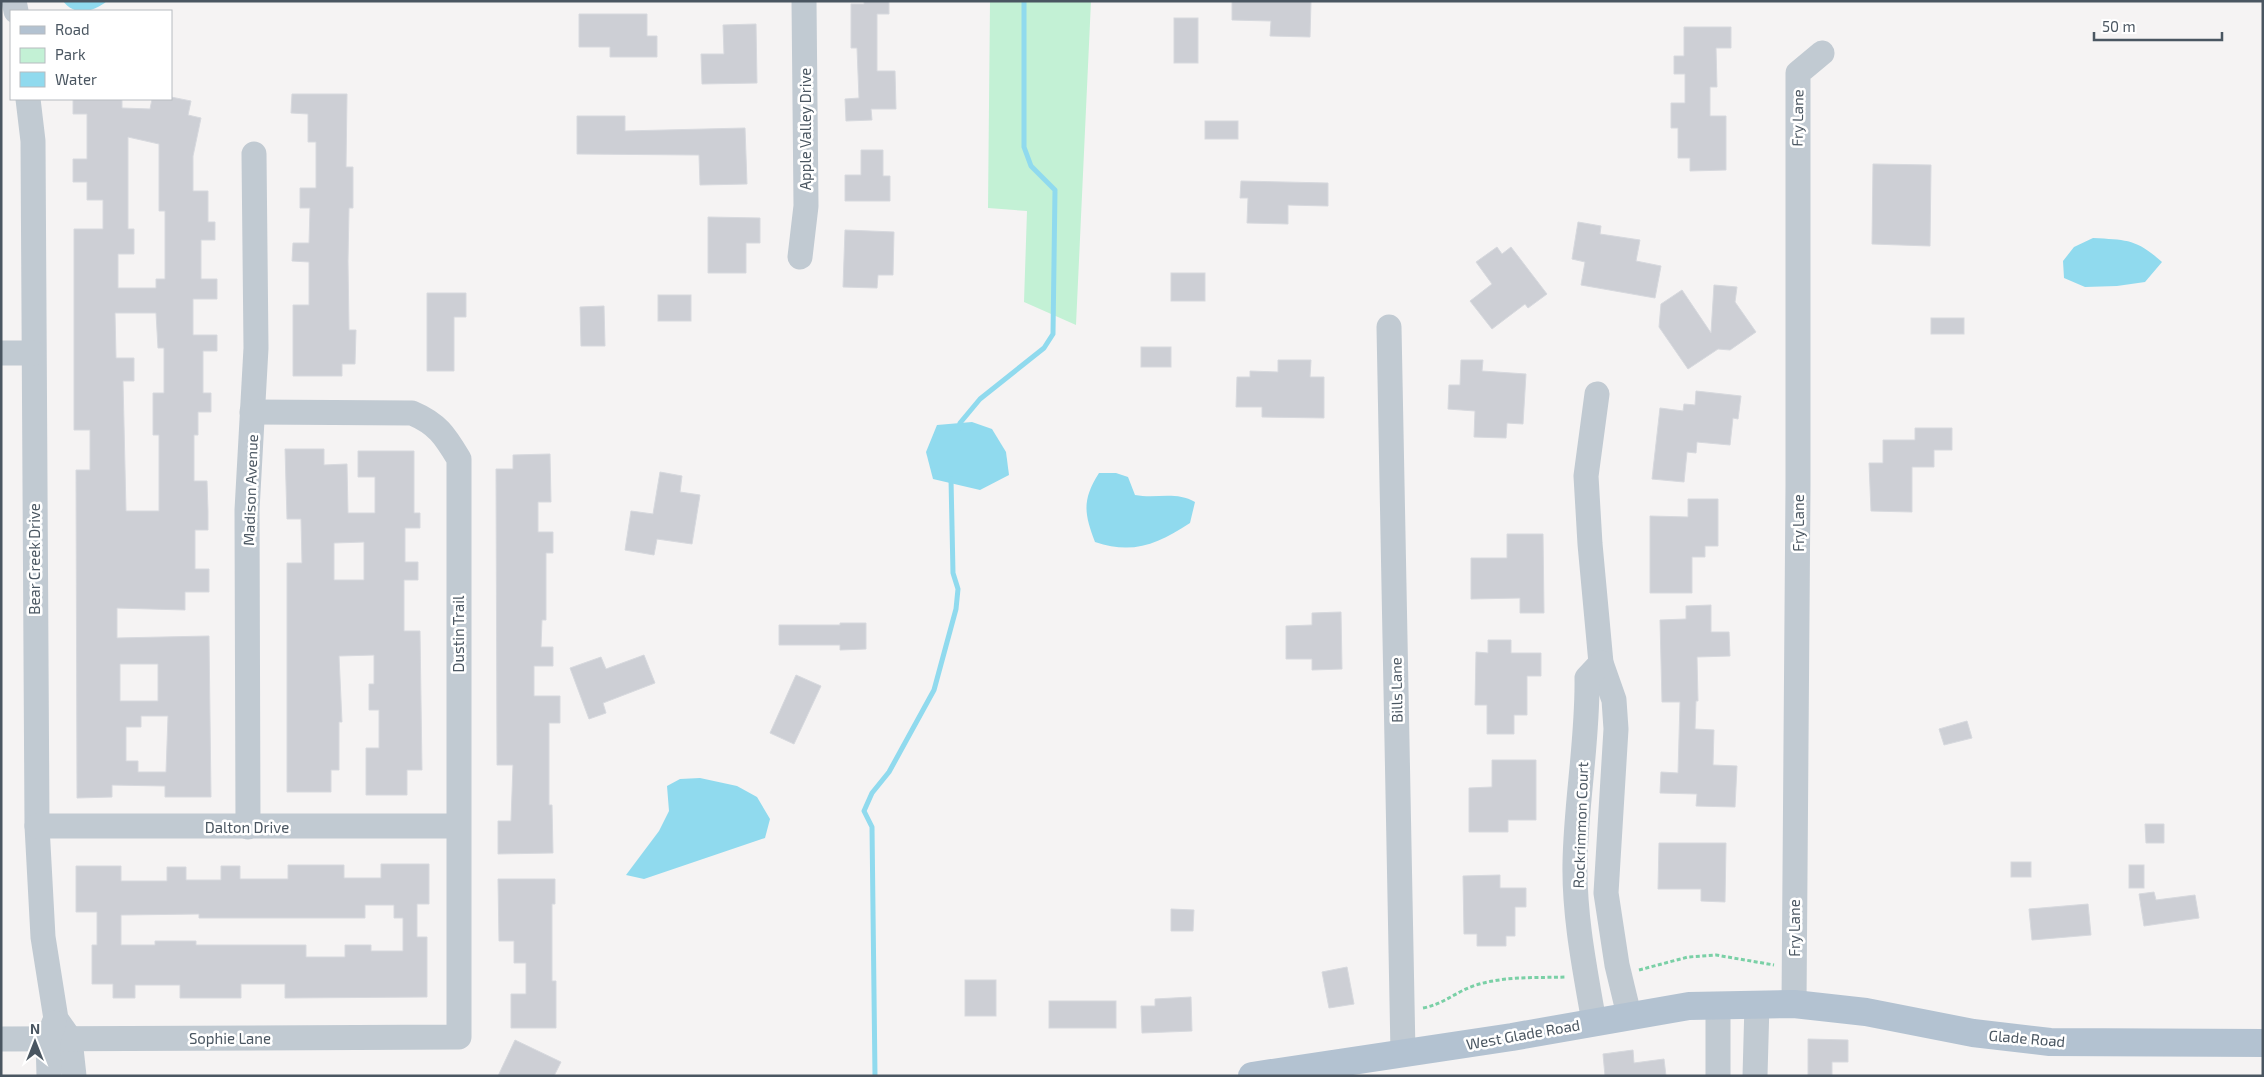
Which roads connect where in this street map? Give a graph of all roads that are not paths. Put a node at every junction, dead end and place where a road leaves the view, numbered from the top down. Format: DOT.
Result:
graph roads {
  1 [pos="804,1"];
  2 [pos="1822,54"];
  3 [pos="28,100"];
  4 [pos="254,154"];
  5 [pos="800,257"];
  6 [pos="1389,327"];
  7 [pos="1,352"];
  8 [pos="33,353"];
  9 [pos="1597,394"];
  10 [pos="252,412"];
  11 [pos="1601,664"];
  12 [pos="1580,786"];
  13 [pos="1612,788"];
  14 [pos="37,826"];
  15 [pos="458,826"];
  16 [pos="248,827"];
  17 [pos="1575,860"];
  18 [pos="1607,860"];
  19 [pos="1611,924"];
  20 [pos="1580,929"];
  21 [pos="1756,1004"];
  22 [pos="1794,1004"];
  23 [pos="1718,1005"];
  24 [pos="1629,1015"];
  25 [pos="1594,1022"];
  26 [pos="58,1032"];
  27 [pos="459,1037"];
  28 [pos="1,1039"];
  29 [pos="2263,1043"];
  30 [pos="1404,1053"];
  31 [pos="49,1076"];
  32 [pos="74,1076"];
  33 [pos="1252,1076"];
  34 [pos="1718,1076"];
  35 [pos="1755,1076"];
  1 -- 5 [label="street, Apple Valley Drive"];
  2 -- 22 [label="street, Fry Lane"];
  3 -- 8 [label="street, Bear Creek Drive"];
  4 -- 10 [label="street, Madison Avenue"];
  6 -- 30 [label="street, Bills Lane"];
  7 -- 8 [label="street"];
  8 -- 14 [label="street, Bear Creek Drive"];
  9 -- 11 [label="street, Rockrimmon Court"];
  10 -- 15 [label="street, Dustin Trail"];
  10 -- 16 [label="street, Madison Avenue"];
  11 -- 12 [label="street, Rockrimmon Court"];
  11 -- 13 [label="street, Rockrimmon Court"];
  12 -- 13 [label="street"];
  12 -- 17 [label="street, Rockrimmon Court"];
  13 -- 18 [label="street, Rockrimmon Court"];
  14 -- 16 [label="street, Dalton Drive"];
  14 -- 26 [label="street, Bear Creek Drive"];
  15 -- 16 [label="street, Dalton Drive"];
  15 -- 27 [label="street, Dustin Trail"];
  17 -- 18 [label="street"];
  17 -- 20 [label="street, Rockrimmon Court"];
  18 -- 19 [label="street, Rockrimmon Court"];
  19 -- 20 [label="street"];
  19 -- 24 [label="street, Rockrimmon Court"];
  20 -- 25 [label="street, Rockrimmon Court"];
  21 -- 22 [label="main road, West Glade Road"];
  21 -- 23 [label="main road, West Glade Road"];
  21 -- 35 [label="street"];
  22 -- 29 [label="main road, Glade Road"];
  23 -- 24 [label="main road, West Glade Road"];
  23 -- 34 [label="street"];
  24 -- 25 [label="main road, West Glade Road"];
  25 -- 30 [label="main road, West Glade Road"];
  26 -- 27 [label="street, Sophie Lane"];
  26 -- 28 [label="street, Sophie Lane"];
  26 -- 31 [label="street, Bear Creek Drive"];
  26 -- 32 [label="street, Bear Creek Drive"];
  30 -- 33 [label="main road, West Glade Road"];
}
